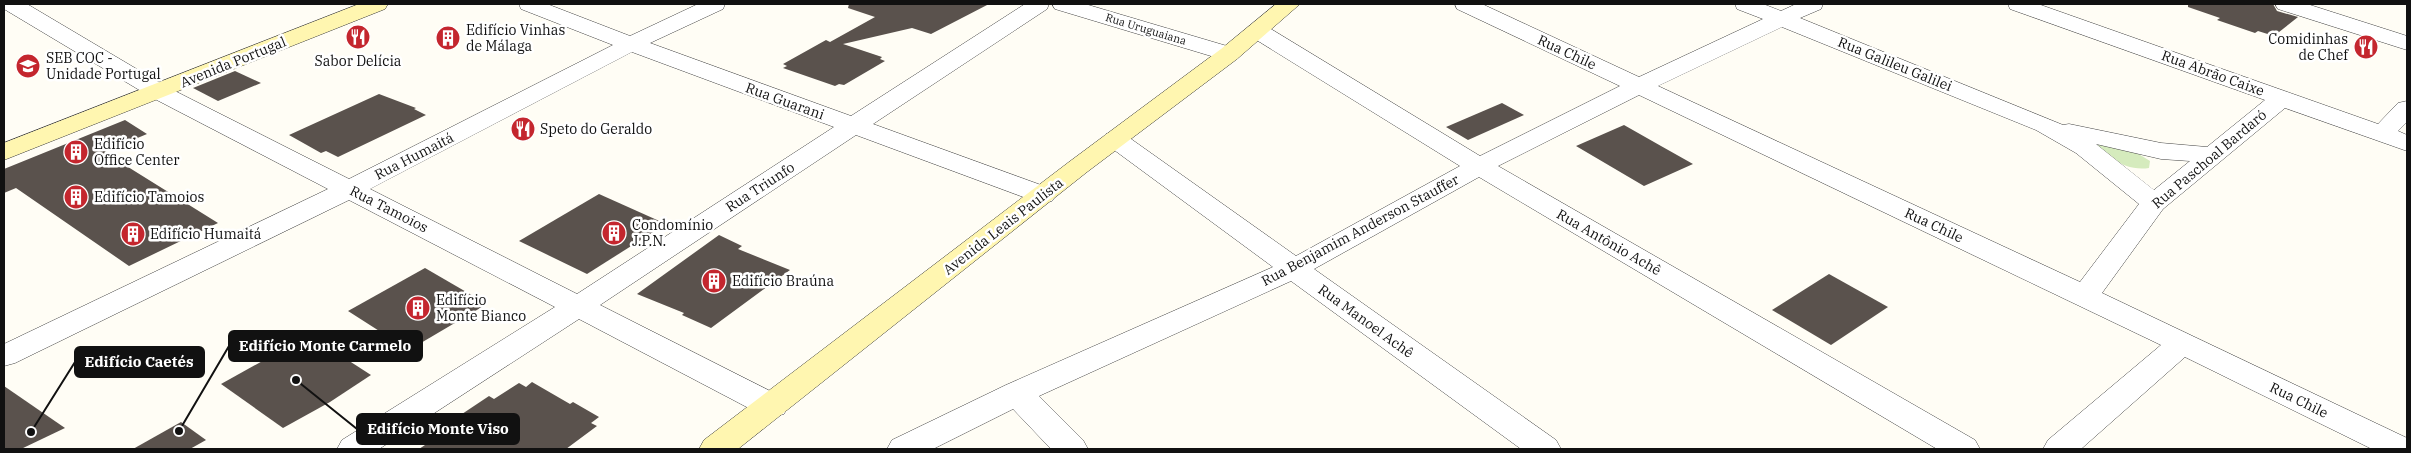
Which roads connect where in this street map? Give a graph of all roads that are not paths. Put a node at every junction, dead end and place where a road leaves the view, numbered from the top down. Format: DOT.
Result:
graph roads {
  1 [pos="12,4"];
  2 [pos="377,4"];
  3 [pos="529,4"];
  4 [pos="715,4"];
  5 [pos="1040,4"];
  6 [pos="1063,4"];
  7 [pos="1289,4"];
  8 [pos="1465,4"];
  9 [pos="1745,4"];
  10 [pos="1813,4"];
  11 [pos="2018,4"];
  12 [pos="2286,4"];
  13 [pos="1781,18"];
  14 [pos="1258,31"];
  15 [pos="2407,42"];
  16 [pos="631,44"];
  17 [pos="1229,54"];
  18 [pos="1638,86"];
  19 [pos="159,92"];
  20 [pos="2282,98"];
  21 [pos="2407,108"];
  22 [pos="2045,125"];
  23 [pos="852,126"];
  24 [pos="2382,134"];
  25 [pos="1115,139"];
  26 [pos="2407,143"];
  27 [pos="4,152"];
  28 [pos="2214,155"];
  29 [pos="1479,166"];
  30 [pos="350,189"];
  31 [pos="1043,194"];
  32 [pos="2154,203"];
  33 [pos="1294,269"];
  34 [pos="2085,296"];
  35 [pos="577,307"];
  36 [pos="2181,344"];
  37 [pos="4,356"];
  38 [pos="1017,393"];
  39 [pos="772,406"];
  40 [pos="354,449"];
  41 [pos="716,449"];
  42 [pos="904,449"];
  43 [pos="1071,449"];
  44 [pos="1544,449"];
  45 [pos="1963,449"];
  46 [pos="2060,449"];
  47 [pos="2401,449"];
  1 -- 19 [label="street, Rua Tamoios"];
  2 -- 19 [label="street, Avenida Portugal"];
  3 -- 16 [label="street, Rua Guarani"];
  4 -- 16 [label="street, Rua Humaitá"];
  5 -- 23 [label="street, Rua Triunfo"];
  6 -- 17 [label="street, Rua Uruguaiana"];
  7 -- 14 [label="street, Avenida Leais Paulista"];
  8 -- 18 [label="street, Rua Chile"];
  9 -- 13 [label="street, Rua Galileu Galilei"];
  10 -- 13 [label="street, Rua Benjamim Anderson Stauffer"];
  11 -- 20 [label="street, Rua Abrão Caixe"];
  12 -- 15 [label="street"];
  13 -- 18 [label="street, Rua Benjamim Anderson Stauffer"];
  13 -- 22 [label="street, Rua Galileu Galilei"];
  14 -- 17 [label="street, Avenida Leais Paulista"];
  14 -- 29 [label="street, Rua Antônio Achê"];
  16 -- 23 [label="street, Rua Guarani"];
  16 -- 30 [label="street, Rua Humaitá"];
  17 -- 25 [label="street, Avenida Leais Paulista"];
  18 -- 29 [label="street, Rua Benjamim Anderson Stauffer"];
  18 -- 34 [label="street, Rua Chile"];
  19 -- 27 [label="street, Avenida Portugal"];
  19 -- 30 [label="street, Rua Tamoios"];
  20 -- 24 [label="street, Rua Abrão Caixe"];
  20 -- 28 [label="street, Rua Paschoal Bardaró"];
  21 -- 24 [label="street"];
  22 -- 28 [label="street, Rua Galileu Galilei"];
  22 -- 32 [label="street, Rua Galileu Galilei"];
  23 -- 31 [label="street, Rua Guarani"];
  23 -- 35 [label="street, Rua Triunfo"];
  24 -- 26 [label="street, Rua Abrão Caixe"];
  25 -- 31 [label="street, Avenida Leais Paulista"];
  25 -- 33 [label="street, Rua Manoel Achê"];
  28 -- 32 [label="street, Rua Paschoal Bardaró"];
  29 -- 33 [label="street, Rua Benjamim Anderson Stauffer"];
  29 -- 45 [label="street, Rua Antônio Achê"];
  30 -- 35 [label="street, Rua Tamoios"];
  30 -- 37 [label="street, Rua Humaitá"];
  31 -- 39 [label="street, Avenida Leais Paulista"];
  32 -- 34 [label="street, Rua Paschoal Bardaró"];
  33 -- 38 [label="street, Rua Benjamim Anderson Stauffer"];
  33 -- 44 [label="street, Rua Manoel Achê"];
  34 -- 36 [label="street, Rua Chile"];
  35 -- 39 [label="street, Rua Tamoios"];
  35 -- 40 [label="street, Rua Triunfo"];
  36 -- 46 [label="street"];
  36 -- 47 [label="street, Rua Chile"];
  38 -- 42 [label="street, Rua Benjamim Anderson Stauffer"];
  38 -- 43 [label="street"];
  39 -- 41 [label="street, Avenida Leais Paulista"];
}
